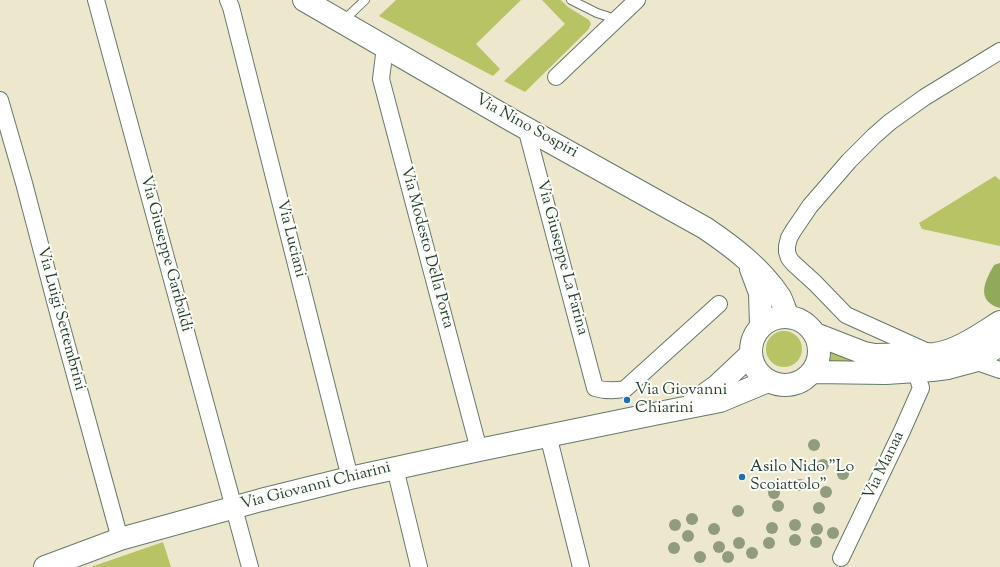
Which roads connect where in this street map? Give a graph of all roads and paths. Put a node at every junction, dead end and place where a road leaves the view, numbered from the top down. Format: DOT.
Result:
graph roads {
  1 [pos="96,0"];
  2 [pos="228,0"];
  3 [pos="304,0"];
  4 [pos="365,0"];
  5 [pos="570,0"];
  6 [pos="637,0"];
  7 [pos="616,19"];
  8 [pos="342,22"];
  9 [pos="385,46"];
  10 [pos="1000,51"];
  11 [pos="556,77"];
  12 [pos="0,100"];
  13 [pos="526,128"];
  14 [pos="746,259"];
  15 [pos="719,304"];
  16 [pos="788,317"];
  17 [pos="1000,322"];
  18 [pos="761,326"];
  19 [pos="815,334"];
  20 [pos="1000,345"];
  21 [pos="751,354"];
  22 [pos="934,354"];
  23 [pos="1000,358"];
  24 [pos="974,361"];
  25 [pos="1000,370"];
  26 [pos="813,372"];
  27 [pos="916,372"];
  28 [pos="768,381"];
  29 [pos="687,407"];
  30 [pos="548,435"];
  31 [pos="479,450"];
  32 [pos="395,468"];
  33 [pos="350,478"];
  34 [pos="234,507"];
  35 [pos="120,539"];
  36 [pos="841,558"];
  37 [pos="45,567"];
  38 [pos="250,567"];
  39 [pos="419,567"];
  40 [pos="580,567"];
  1 -- 34 [label="street, Via Giuseppe Garibaldi"];
  2 -- 33 [label="street, Via Luciani"];
  3 -- 8 [label="main road, Via Nino Sospiri"];
  4 -- 8 [label="lane"];
  5 -- 7 [label="lane"];
  6 -- 7 [label="street"];
  7 -- 11 [label="street"];
  8 -- 9 [label="main road, Via Nino Sospiri"];
  9 -- 13 [label="main road, Via Nino Sospiri"];
  9 -- 31 [label="street, Via Modesto Della Porta"];
  10 -- 22 [label="street"];
  12 -- 35 [label="street, Via Luigi Settembrini"];
  13 -- 14 [label="main road, Via Nino Sospiri"];
  13 -- 15 [label="street, Via Giuseppe La Farina"];
  14 -- 16 [label="main road, Via Nino Sospiri"];
  14 -- 18 [label="main road, Via Nino Sospiri"];
  16 -- 18 [label="main road"];
  16 -- 19 [label="main road"];
  17 -- 22 [label="main road"];
  18 -- 21 [label="main road"];
  19 -- 22 [label="main road"];
  19 -- 26 [label="main road"];
  20 -- 23 [label="street"];
  20 -- 24 [label="main road"];
  21 -- 28 [label="main road"];
  21 -- 29 [label="main road, Via Giovanni Chiarini"];
  24 -- 25 [label="street"];
  24 -- 27 [label="main road"];
  26 -- 27 [label="main road"];
  26 -- 28 [label="main road"];
  27 -- 36 [label="street, Via Manaa"];
  28 -- 29 [label="main road, Via Giovanni Chiarini"];
  29 -- 30 [label="main road, Via Giovanni Chiarini"];
  30 -- 31 [label="main road, Via Giovanni Chiarini"];
  30 -- 40 [label="street"];
  31 -- 32 [label="main road, Via Giovanni Chiarini"];
  32 -- 33 [label="main road, Via Giovanni Chiarini"];
  32 -- 39 [label="street"];
  33 -- 34 [label="main road, Via Giovanni Chiarini"];
  34 -- 35 [label="main road, Via Giovanni Chiarini"];
  34 -- 38 [label="street, Via Giuseppe Garibaldi"];
  35 -- 37 [label="main road, Via Giovanni Chiarini"];
}
